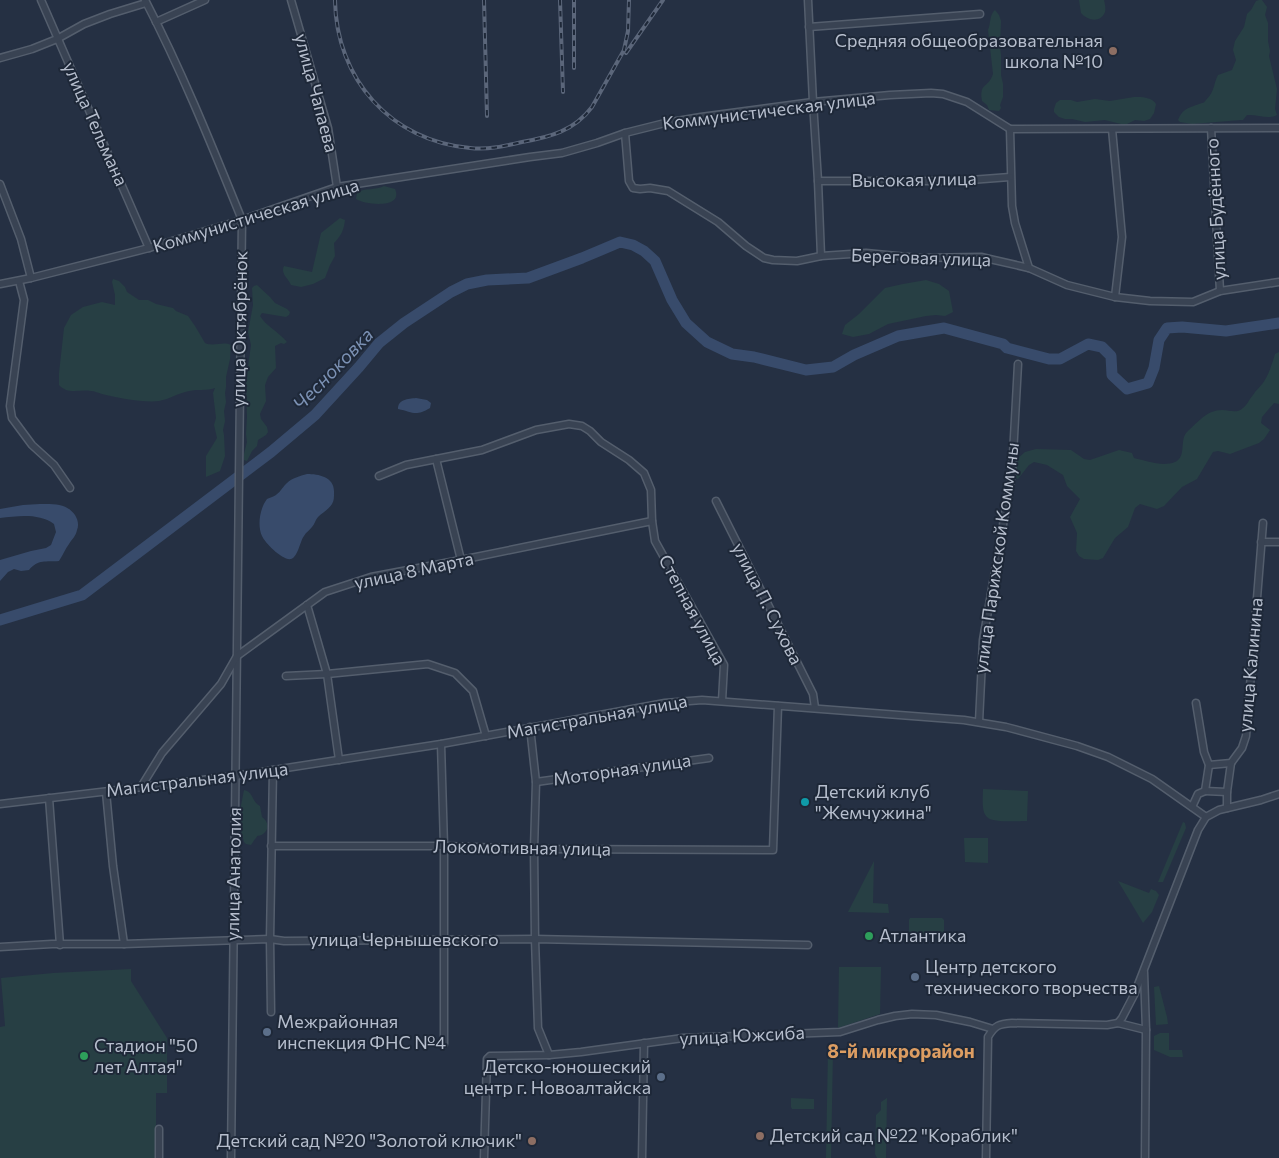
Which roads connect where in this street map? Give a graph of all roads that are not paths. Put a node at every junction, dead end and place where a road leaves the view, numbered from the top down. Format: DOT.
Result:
graph roads {
  1 [pos="41,0"];
  2 [pos="205,0"];
  3 [pos="291,0"];
  4 [pos="808,0"];
  5 [pos="145,2"];
  6 [pos="980,14"];
  7 [pos="156,22"];
  8 [pos="808,28"];
  9 [pos="57,39"];
  10 [pos="0,58"];
  11 [pos="813,102"];
  12 [pos="1211,128"];
  13 [pos="1279,128"];
  14 [pos="1010,129"];
  15 [pos="1112,129"];
  16 [pos="625,133"];
  17 [pos="1010,176"];
  18 [pos="818,181"];
  19 [pos="0,184"];
  20 [pos="337,187"];
  21 [pos="242,220"];
  22 [pos="149,248"];
  23 [pos="821,256"];
  24 [pos="1029,268"];
  25 [pos="31,278"];
  26 [pos="19,281"];
  27 [pos="1279,282"];
  28 [pos="0,284"];
  29 [pos="1220,291"];
  30 [pos="1115,297"];
  31 [pos="1018,364"];
  32 [pos="436,459"];
  33 [pos="379,476"];
  34 [pos="70,488"];
  35 [pos="238,499"];
  36 [pos="716,501"];
  37 [pos="652,521"];
  38 [pos="1263,523"];
  39 [pos="1261,542"];
  40 [pos="1279,542"];
  41 [pos="461,560"];
  42 [pos="307,605"];
  43 [pos="237,656"];
  44 [pos="327,674"];
  45 [pos="286,676"];
  46 [pos="722,701"];
  47 [pos="1196,703"];
  48 [pos="778,706"];
  49 [pos="815,708"];
  50 [pos="979,722"];
  51 [pos="530,728"];
  52 [pos="486,736"];
  53 [pos="441,744"];
  54 [pos="709,758"];
  55 [pos="339,760"];
  56 [pos="1231,763"];
  57 [pos="1210,765"];
  58 [pos="273,770"];
  59 [pos="235,776"];
  60 [pos="536,782"];
  61 [pos="141,787"];
  62 [pos="1205,791"];
  63 [pos="106,792"];
  64 [pos="1226,792"];
  65 [pos="1279,794"];
  66 [pos="49,798"];
  67 [pos="0,804"];
  68 [pos="1192,807"];
  69 [pos="1227,808"];
  70 [pos="1206,816"];
  71 [pos="271,846"];
  72 [pos="444,846"];
  73 [pos="534,849"];
  74 [pos="270,939"];
  75 [pos="535,939"];
  76 [pos="444,940"];
  77 [pos="233,941"];
  78 [pos="124,944"];
  79 [pos="60,945"];
  80 [pos="808,945"];
  81 [pos="0,947"];
  82 [pos="1144,971"];
  83 [pos="271,1012"];
  84 [pos="1118,1023"];
  85 [pos="993,1029"];
  86 [pos="1146,1030"];
  87 [pos="644,1043"];
  88 [pos="444,1044"];
  89 [pos="549,1055"];
  90 [pos="159,1129"];
  91 [pos="159,1158"];
  92 [pos="231,1158"];
  93 [pos="484,1158"];
  94 [pos="642,1158"];
  95 [pos="986,1158"];
  96 [pos="1145,1158"];
  1 -- 9 [label="street, улица Тельмана"];
  2 -- 7 [label="street"];
  3 -- 20 [label="street, улица Чапаева"];
  4 -- 8 [label="street"];
  5 -- 7 [label="street, улица Октябрёнок"];
  5 -- 9 [label="street"];
  6 -- 8 [label="street"];
  7 -- 21 [label="street, улица Октябрёнок"];
  8 -- 11 [label="street"];
  9 -- 10 [label="street"];
  9 -- 22 [label="street, улица Тельмана"];
  11 -- 14 [label="street, Коммунистическая улица"];
  11 -- 16 [label="street, Коммунистическая улица"];
  11 -- 18 [label="street"];
  12 -- 13 [label="street"];
  12 -- 15 [label="street"];
  12 -- 29 [label="street, улица Будённого"];
  14 -- 15 [label="street"];
  14 -- 17 [label="street"];
  15 -- 30 [label="street"];
  16 -- 20 [label="street, Коммунистическая улица"];
  16 -- 23 [label="street, Береговая улица"];
  17 -- 18 [label="street, Высокая улица"];
  17 -- 24 [label="street"];
  18 -- 23 [label="street"];
  19 -- 25 [label="street"];
  20 -- 21 [label="street, Коммунистическая улица"];
  21 -- 22 [label="street, Коммунистическая улица"];
  21 -- 35 [label="street, улица Октябрёнок"];
  22 -- 25 [label="street, Коммунистическая улица"];
  23 -- 24 [label="street, Береговая улица"];
  24 -- 30 [label="street, Береговая улица"];
  25 -- 26 [label="street, Коммунистическая улица"];
  26 -- 28 [label="street, Коммунистическая улица"];
  26 -- 34 [label="street"];
  27 -- 29 [label="street, Береговая улица"];
  29 -- 30 [label="street, Береговая улица"];
  31 -- 50 [label="street, улица Парижской Коммуны"];
  32 -- 33 [label="street, Степная улица"];
  32 -- 37 [label="street, Степная улица"];
  32 -- 41 [label="street"];
  35 -- 43 [label="street, улица Анатолия"];
  36 -- 49 [label="street, улица П. Сухова"];
  37 -- 41 [label="street, улица 8 Марта"];
  37 -- 46 [label="street, Степная улица"];
  38 -- 39 [label="street, улица Калинина"];
  39 -- 40 [label="street"];
  39 -- 56 [label="street, улица Калинина"];
  41 -- 42 [label="street, улица 8 Марта"];
  42 -- 43 [label="street, улица 8 Марта"];
  42 -- 44 [label="street"];
  43 -- 59 [label="street, улица Анатолия"];
  43 -- 61 [label="street, улица 8 Марта"];
  44 -- 45 [label="street"];
  44 -- 52 [label="street"];
  44 -- 55 [label="street"];
  46 -- 48 [label="street, Магистральная улица"];
  46 -- 51 [label="street, Магистральная улица"];
  47 -- 57 [label="street"];
  48 -- 49 [label="street, Магистральная улица"];
  48 -- 73 [label="street, Локомотивная улица"];
  49 -- 50 [label="street, Магистральная улица"];
  50 -- 68 [label="street, Магистральная улица"];
  51 -- 52 [label="street, Магистральная улица"];
  51 -- 60 [label="street"];
  52 -- 53 [label="street, Магистральная улица"];
  53 -- 55 [label="street, Магистральная улица"];
  53 -- 72 [label="street"];
  54 -- 60 [label="street, Моторная улица"];
  55 -- 58 [label="street, Магистральная улица"];
  56 -- 57 [label="street"];
  56 -- 64 [label="street"];
  57 -- 62 [label="street"];
  58 -- 59 [label="street, Магистральная улица"];
  58 -- 71 [label="street"];
  59 -- 61 [label="street, Магистральная улица"];
  59 -- 77 [label="street, улица Анатолия"];
  60 -- 73 [label="street"];
  61 -- 63 [label="street, Магистральная улица"];
  62 -- 64 [label="street"];
  62 -- 68 [label="street"];
  63 -- 66 [label="street, Магистральная улица"];
  63 -- 78 [label="street"];
  64 -- 69 [label="street"];
  65 -- 69 [label="street"];
  66 -- 67 [label="street, Магистральная улица"];
  66 -- 79 [label="street"];
  68 -- 70 [label="street, Магистральная улица"];
  69 -- 70 [label="street"];
  70 -- 82 [label="street"];
  71 -- 72 [label="street, Локомотивная улица"];
  71 -- 74 [label="street"];
  72 -- 73 [label="street, Локомотивная улица"];
  72 -- 76 [label="street"];
  73 -- 75 [label="street"];
  74 -- 76 [label="street, улица Чернышевского"];
  74 -- 77 [label="street, улица Чернышевского"];
  74 -- 83 [label="street"];
  75 -- 76 [label="street, улица Чернышевского"];
  75 -- 80 [label="street, улица Чернышевского"];
  75 -- 89 [label="street"];
  76 -- 88 [label="street"];
  77 -- 78 [label="street, улица Чернышевского"];
  77 -- 92 [label="street, улица Анатолия"];
  78 -- 79 [label="street, улица Чернышевского"];
  79 -- 81 [label="street, улица Чернышевского"];
  82 -- 84 [label="street"];
  82 -- 86 [label="street"];
  84 -- 85 [label="street, улица Южсиба"];
  84 -- 86 [label="street, улица Южсиба"];
  85 -- 87 [label="street, улица Южсиба"];
  85 -- 95 [label="street"];
  86 -- 96 [label="street"];
  87 -- 89 [label="street, улица Южсиба"];
  87 -- 94 [label="street"];
  89 -- 93 [label="street, улица Южсиба"];
  90 -- 91 [label="street"];
}
